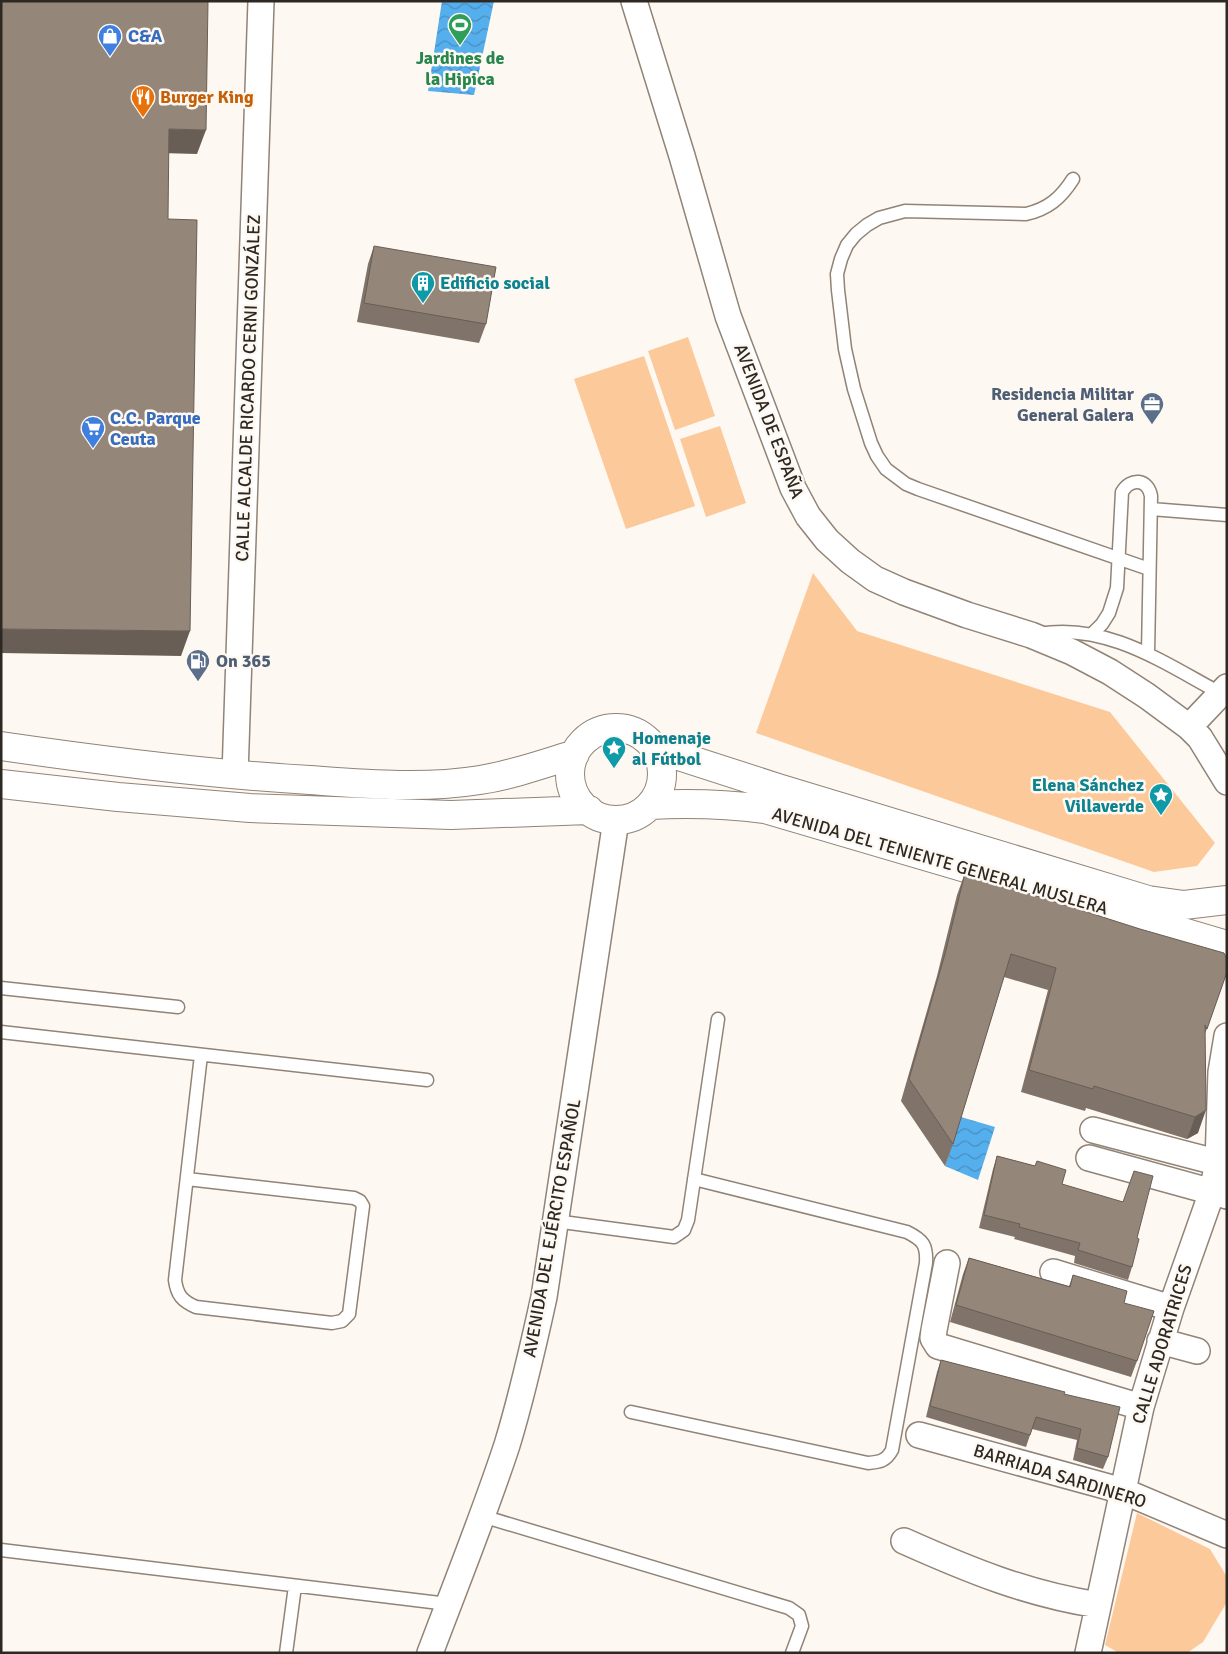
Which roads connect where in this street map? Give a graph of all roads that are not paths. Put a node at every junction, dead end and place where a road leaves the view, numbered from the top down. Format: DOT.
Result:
graph roads {
  1 [pos="261,1"];
  2 [pos="634,1"];
  3 [pos="1073,180"];
  4 [pos="1151,509"];
  5 [pos="1227,515"];
  6 [pos="1118,559"];
  7 [pos="1149,569"];
  8 [pos="1092,634"];
  9 [pos="1031,636"];
  10 [pos="1148,654"];
  11 [pos="1224,690"];
  12 [pos="1194,732"];
  13 [pos="1,746"];
  14 [pos="654,748"];
  15 [pos="575,754"];
  16 [pos="1227,756"];
  17 [pos="236,775"];
  18 [pos="1227,782"];
  19 [pos="1,784"];
  20 [pos="650,806"];
  21 [pos="589,810"];
  22 [pos="616,820"];
  23 [pos="1227,900"];
  24 [pos="1227,945"];
  25 [pos="1,988"];
  26 [pos="178,1007"];
  27 [pos="718,1019"];
  28 [pos="1,1032"];
  29 [pos="1227,1036"];
  30 [pos="201,1054"];
  31 [pos="427,1080"];
  32 [pos="1093,1130"];
  33 [pos="1089,1158"];
  34 [pos="1223,1164"];
  35 [pos="187,1179"];
  36 [pos="694,1179"];
  37 [pos="1220,1194"];
  38 [pos="555,1222"];
  39 [pos="947,1263"];
  40 [pos="1053,1272"];
  41 [pos="1171,1308"];
  42 [pos="1160,1341"];
  43 [pos="1197,1351"];
  44 [pos="1141,1407"];
  45 [pos="631,1412"];
  46 [pos="919,1435"];
  47 [pos="1123,1491"];
  48 [pos="482,1516"];
  49 [pos="1227,1535"];
  50 [pos="904,1541"];
  51 [pos="1,1550"];
  52 [pos="295,1586"];
  53 [pos="448,1604"];
  54 [pos="1098,1605"];
  55 [pos="286,1653"];
  56 [pos="430,1653"];
  57 [pos="792,1653"];
  58 [pos="1088,1653"];
  1 -- 17 [label="street, CALLE ALCALDE RICARDO CERNI GONZÁLEZ"];
  2 -- 9 [label="street, AVENIDA DE ESPAÑA"];
  3 -- 6 [label="lane"];
  4 -- 5 [label="lane"];
  4 -- 6 [label="lane"];
  4 -- 7 [label="lane"];
  6 -- 7 [label="lane"];
  6 -- 8 [label="lane"];
  7 -- 10 [label="lane"];
  8 -- 9 [label="lane"];
  8 -- 10 [label="lane"];
  9 -- 12 [label="street, AVENIDA DE ESPAÑA"];
  10 -- 11 [label="lane"];
  11 -- 12 [label="street"];
  12 -- 16 [label="street, AVENIDA DE ESPAÑA"];
  12 -- 18 [label="street, AVENIDA DE ESPAÑA"];
  13 -- 17 [label="highway"];
  14 -- 15 [label="highway"];
  14 -- 20 [label="highway"];
  14 -- 23 [label="highway, AVENIDA DEL TENIENTE GENERAL MUSLERA"];
  15 -- 17 [label="highway"];
  15 -- 21 [label="highway"];
  19 -- 21 [label="highway"];
  20 -- 22 [label="highway"];
  20 -- 24 [label="highway, AVENIDA DEL TENIENTE GENERAL MUSLERA"];
  21 -- 22 [label="highway"];
  22 -- 38 [label="street, AVENIDA DEL EJÉRCITO ESPAÑOL"];
  25 -- 26 [label="lane"];
  27 -- 36 [label="lane"];
  28 -- 30 [label="lane"];
  29 -- 34 [label="street, CALLE ADORATRICES"];
  30 -- 31 [label="lane"];
  30 -- 35 [label="lane"];
  32 -- 34 [label="street"];
  33 -- 37 [label="street"];
  34 -- 37 [label="street, CALLE ADORATRICES"];
  35 -- 35 [label="lane"];
  36 -- 38 [label="lane"];
  36 -- 45 [label="lane"];
  37 -- 41 [label="street, CALLE ADORATRICES"];
  38 -- 48 [label="street, AVENIDA DEL EJÉRCITO ESPAÑOL"];
  39 -- 44 [label="street"];
  40 -- 41 [label="street"];
  41 -- 42 [label="street, CALLE ADORATRICES"];
  42 -- 43 [label="street"];
  42 -- 44 [label="street, CALLE ADORATRICES"];
  44 -- 47 [label="street, CALLE ADORATRICES"];
  46 -- 47 [label="street, BARRIADA SARDINERO"];
  47 -- 49 [label="street, BARRIADA SARDINERO"];
  47 -- 54 [label="street, CALLE ADORATRICES"];
  48 -- 53 [label="street, AVENIDA DEL EJÉRCITO ESPAÑOL"];
  48 -- 57 [label="lane"];
  50 -- 54 [label="street"];
  51 -- 52 [label="lane"];
  52 -- 53 [label="lane"];
  52 -- 55 [label="lane"];
  53 -- 56 [label="street, AVENIDA DEL EJÉRCITO ESPAÑOL"];
  54 -- 58 [label="street, CALLE ADORATRICES"];
}
